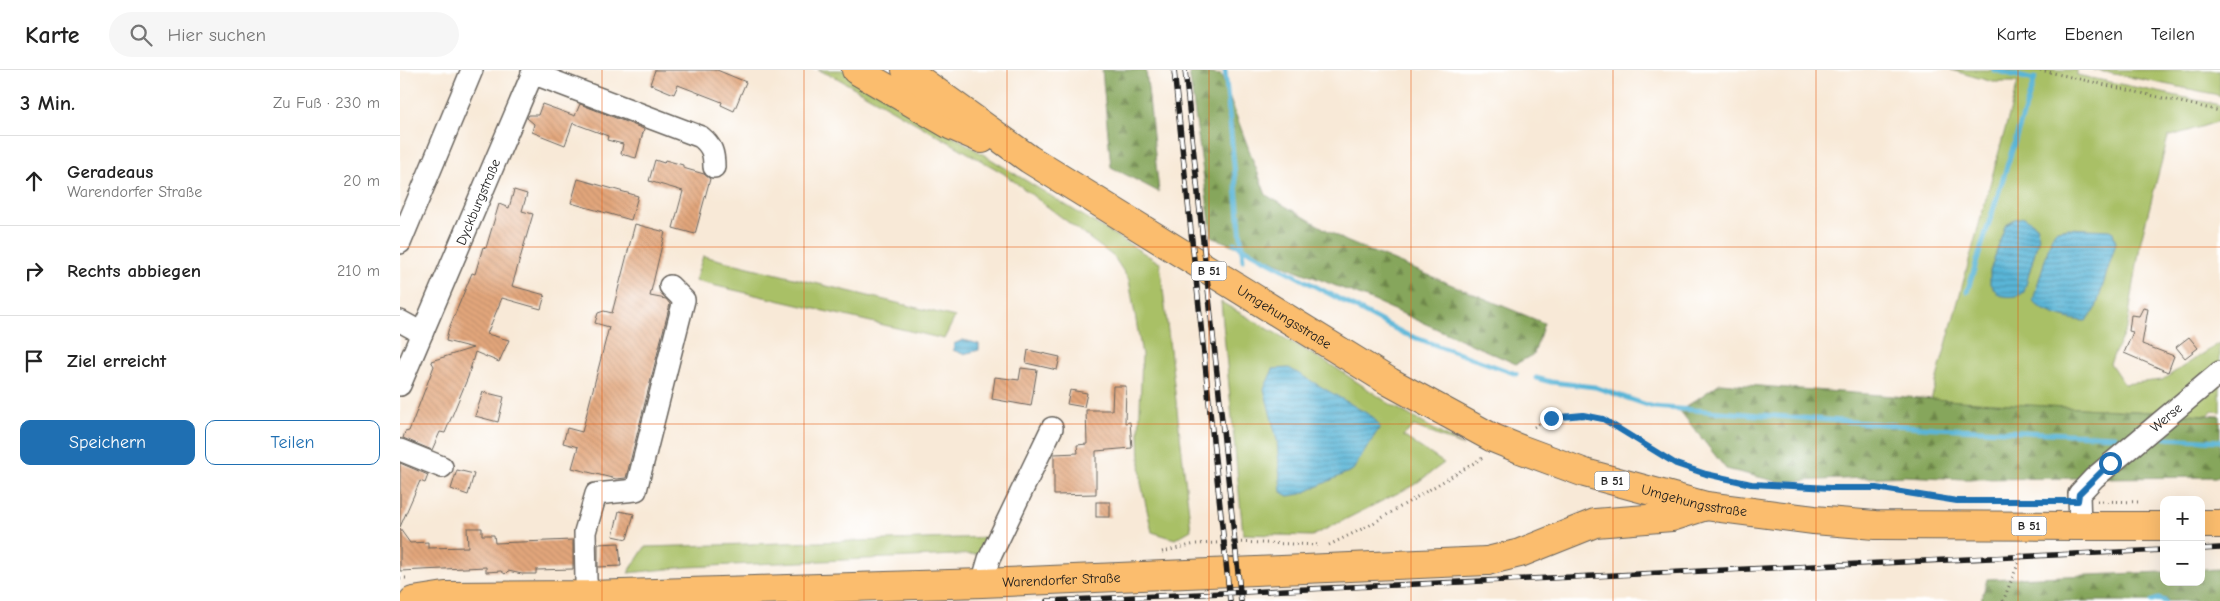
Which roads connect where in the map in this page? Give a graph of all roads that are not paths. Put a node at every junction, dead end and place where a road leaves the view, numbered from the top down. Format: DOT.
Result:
graph roads {
  1 [pos="472,70"];
  2 [pos="856,70"];
  3 [pos="906,70"];
  4 [pos="533,72"];
  5 [pos="1029,159"];
  6 [pos="714,167"];
  7 [pos="400,243"];
  8 [pos="670,286"];
  9 [pos="400,321"];
  10 [pos="422,333"];
  11 [pos="2220,372"];
  12 [pos="400,385"];
  13 [pos="1052,428"];
  14 [pos="400,450"];
  15 [pos="442,467"];
  16 [pos="1706,506"];
  17 [pos="2079,514"];
  18 [pos="2205,524"];
  19 [pos="2220,524"];
  20 [pos="2160,525"];
  21 [pos="982,583"];
  22 [pos="400,590"];
  23 [pos="589,595"];
  24 [pos="419,599"];
  1 -- 7 [label="street"];
  2 -- 5 [label="main road, Umgehungsstraße / B 51"];
  3 -- 5 [label="main road, Umgehungsstraße / B 51"];
  4 -- 6 [label="street"];
  4 -- 10 [label="street, Dyckburgstraße"];
  5 -- 16 [label="main road, Umgehungsstraße / B 51, bridge"];
  8 -- 23 [label="street"];
  9 -- 10 [label="street"];
  10 -- 12 [label="street, Dyckburgstraße"];
  11 -- 17 [label="street, Werse"];
  13 -- 21 [label="street"];
  14 -- 15 [label="street"];
  16 -- 17 [label="main road, Umgehungsstraße / B 51"];
  16 -- 21 [label="main road, Warendorfer Straße"];
  17 -- 20 [label="main road, B 51"];
  18 -- 19 [label="main road"];
  21 -- 23 [label="main road, Warendorfer Straße"];
  22 -- 24 [label="main road, Warendorfer Straße"];
  23 -- 24 [label="main road, Warendorfer Straße"];
}
